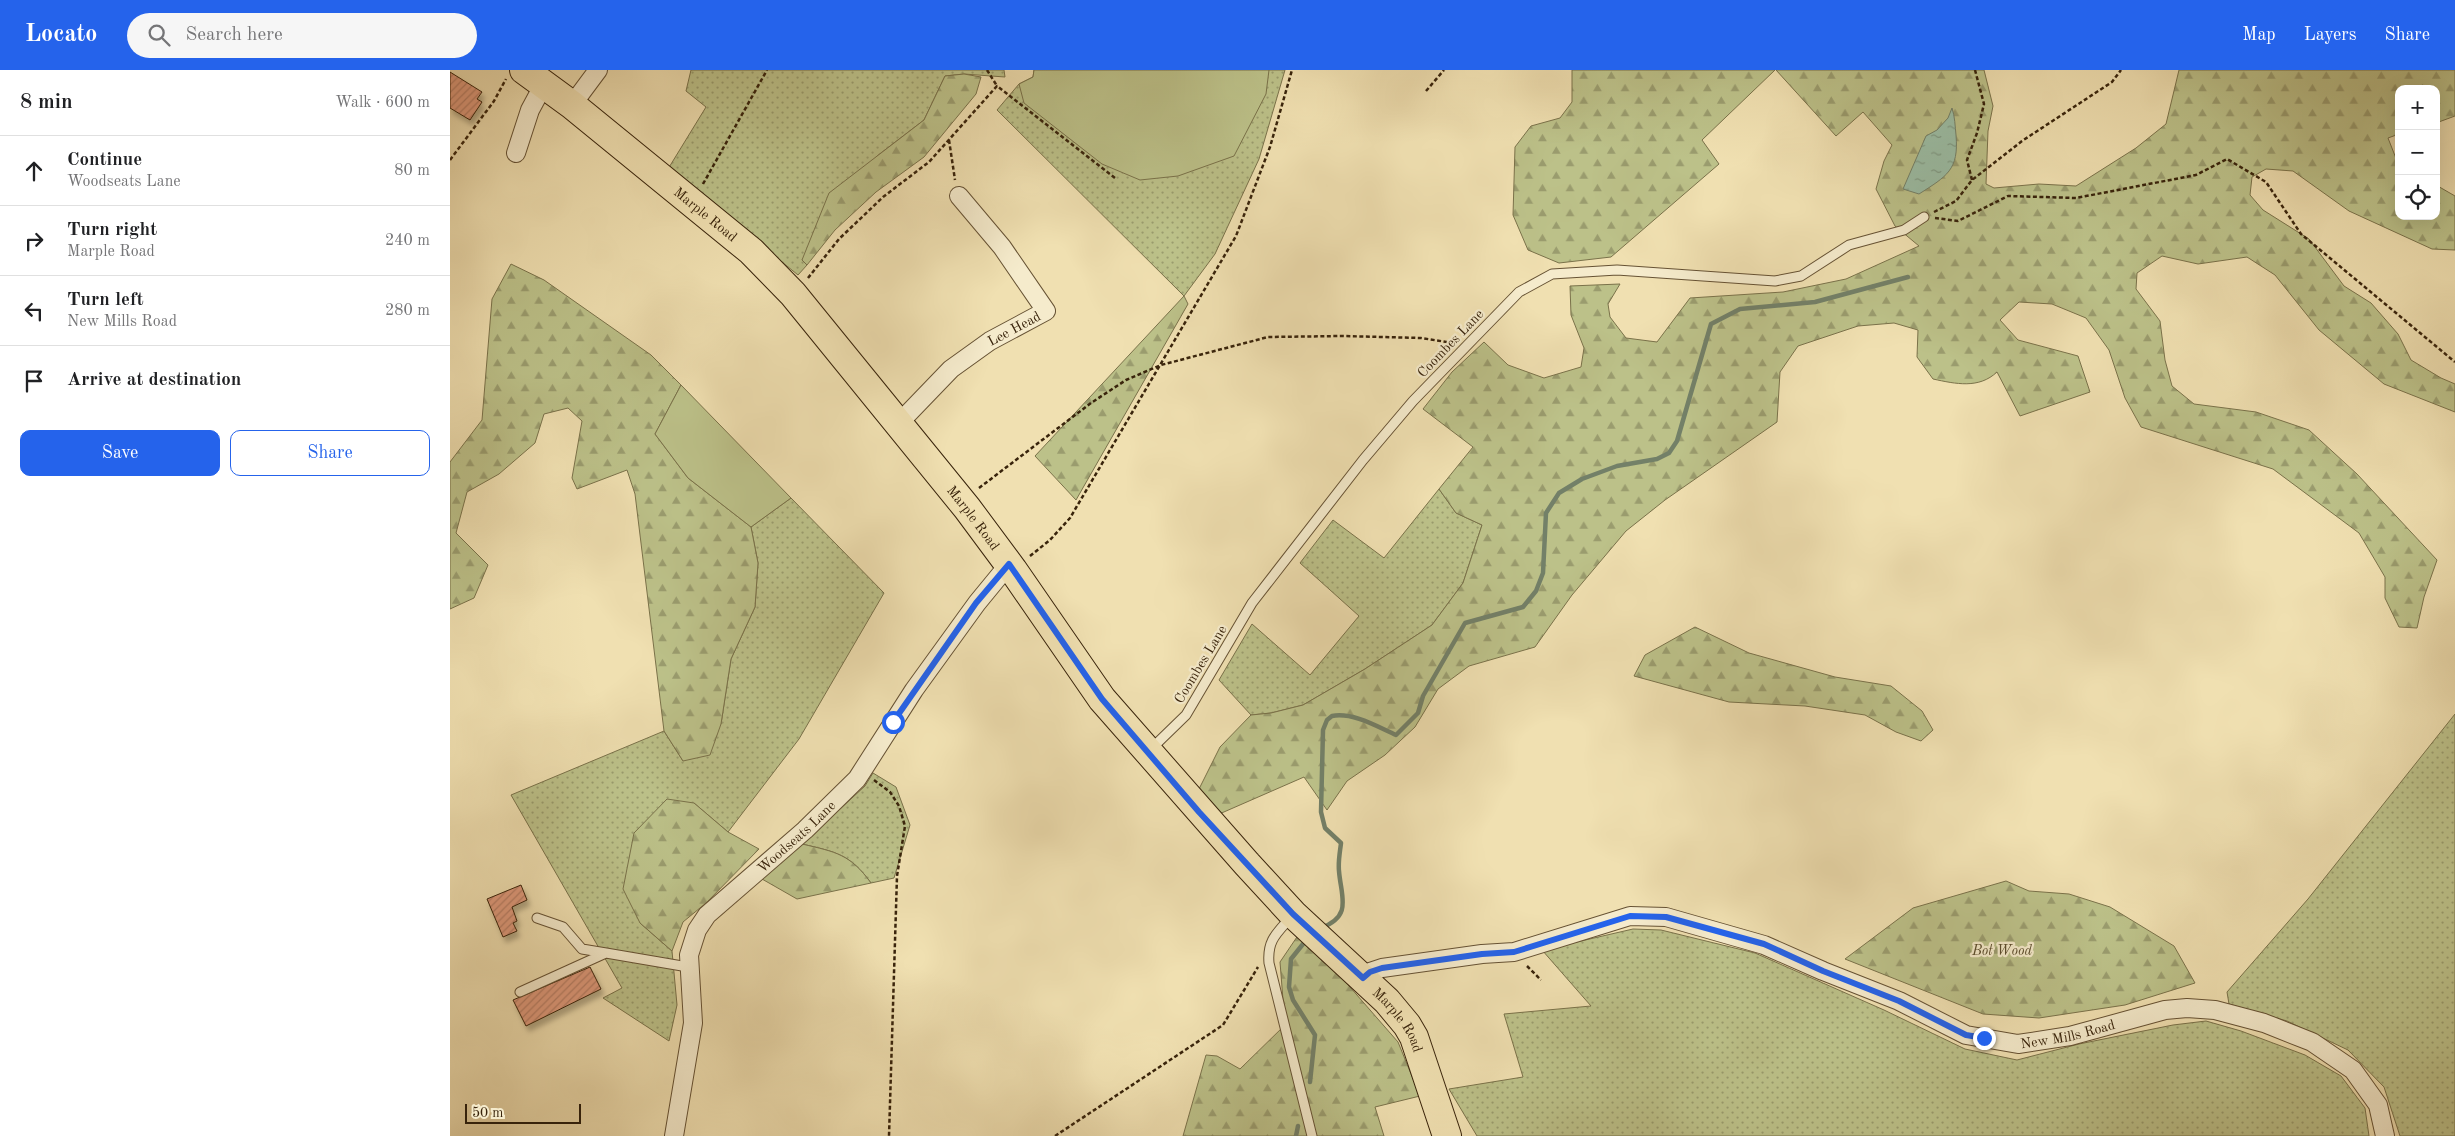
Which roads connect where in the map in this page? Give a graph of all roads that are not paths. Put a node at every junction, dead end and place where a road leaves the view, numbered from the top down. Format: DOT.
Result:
graph roads {
  1 [pos="598,70"];
  2 [pos="525,77"];
  3 [pos="572,105"];
  4 [pos="516,152"];
  5 [pos="959,196"];
  6 [pos="1924,217"];
  7 [pos="899,422"];
  8 [pos="1011,567"];
  9 [pos="1147,753"];
  10 [pos="537,918"];
  11 [pos="1300,920"];
  12 [pos="606,953"];
  13 [pos="688,967"];
  14 [pos="1363,978"];
  15 [pos="520,992"];
  16 [pos="674,1136"];
  17 [pos="1312,1136"];
  18 [pos="1447,1136"];
  19 [pos="2385,1136"];
  1 -- 3 [label="street"];
  2 -- 3 [label="main road, Marple Road"];
  2 -- 4 [label="street"];
  3 -- 7 [label="main road, Marple Road"];
  5 -- 7 [label="street, Lee Head"];
  6 -- 9 [label="lane, Coombes Lane"];
  7 -- 8 [label="main road, Marple Road"];
  8 -- 9 [label="main road, Marple Road"];
  8 -- 13 [label="street, Woodseats Lane"];
  9 -- 11 [label="main road, Marple Road"];
  10 -- 12 [label="lane"];
  11 -- 14 [label="main road, Marple Road"];
  11 -- 17 [label="lane"];
  12 -- 13 [label="lane"];
  12 -- 15 [label="lane"];
  13 -- 16 [label="street, Woodseats Lane"];
  14 -- 18 [label="main road, Marple Road"];
  14 -- 19 [label="street, New Mills Road"];
}
